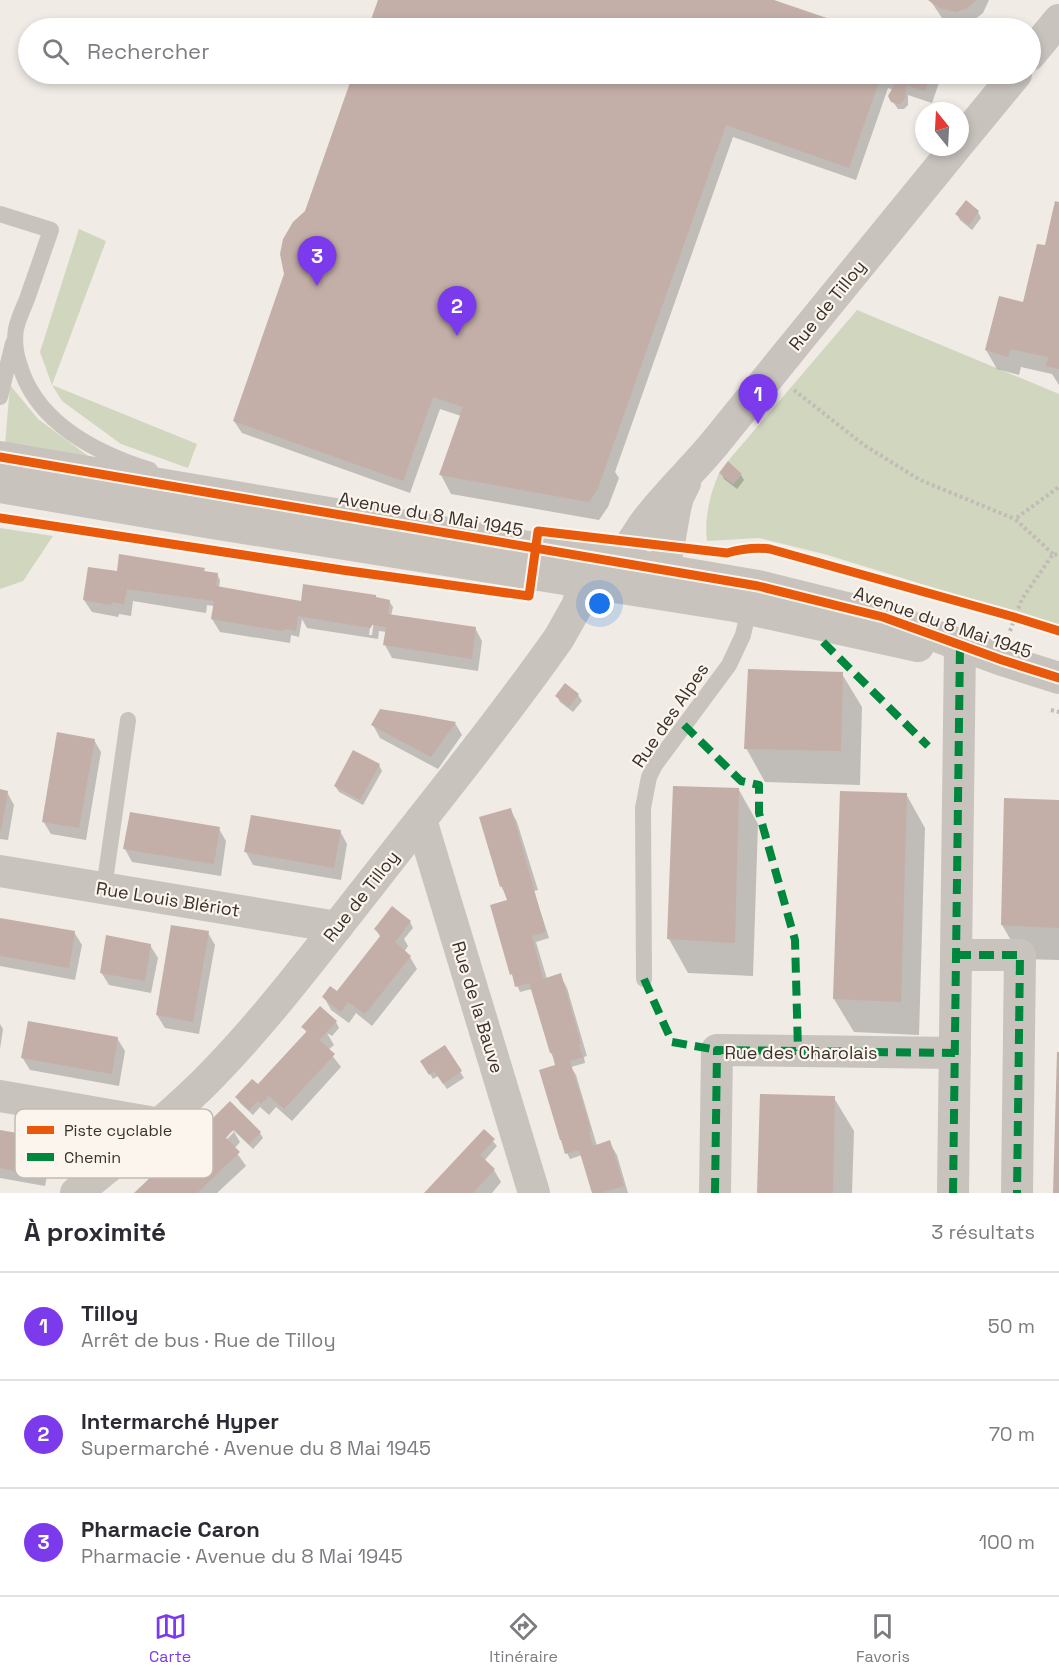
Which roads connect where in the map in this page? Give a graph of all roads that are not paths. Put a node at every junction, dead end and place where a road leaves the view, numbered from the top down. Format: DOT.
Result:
graph roads {
  1 [pos="1059,20"];
  2 [pos="1041,42"];
  3 [pos="1008,84"];
  4 [pos="969,131"];
  5 [pos="949,156"];
  6 [pos="0,214"];
  7 [pos="16,330"];
  8 [pos="0,398"];
  9 [pos="0,457"];
  10 [pos="699,462"];
  11 [pos="0,487"];
  12 [pos="255,499"];
  13 [pos="604,572"];
  14 [pos="662,582"];
  15 [pos="752,597"];
  16 [pos="960,649"];
  17 [pos="1059,678"];
  18 [pos="128,720"];
  19 [pos="421,820"];
  20 [pos="0,871"];
  21 [pos="104,888"];
  22 [pos="337,927"];
  23 [pos="956,955"];
  24 [pos="644,980"];
  25 [pos="955,1053"];
  26 [pos="0,1096"];
  27 [pos="75,1109"];
  28 [pos="177,1109"];
  29 [pos="94,1178"];
  30 [pos="532,1191"];
  31 [pos="76,1193"];
  32 [pos="715,1193"];
  33 [pos="953,1193"];
  34 [pos="1017,1193"];
  1 -- 2 [label="street"];
  3 -- 4 [label="street"];
  5 -- 10 [label="street, Rue de Tilloy"];
  6 -- 7 [label="lane"];
  7 -- 8 [label="lane"];
  7 -- 12 [label="lane"];
  9 -- 12 [label="street, Avenue du 8 Mai 1945"];
  10 -- 13 [label="street, Rue de Tilloy"];
  10 -- 14 [label="street, Rue de Tilloy"];
  11 -- 13 [label="street, Avenue du 8 Mai 1945"];
  12 -- 13 [label="street, Avenue du 8 Mai 1945"];
  13 -- 14 [label="street, Avenue du 8 Mai 1945"];
  13 -- 19 [label="street, Rue de Tilloy"];
  14 -- 15 [label="street, Avenue du 8 Mai 1945"];
  15 -- 16 [label="street, Avenue du 8 Mai 1945"];
  15 -- 24 [label="lane, Rue des Alpes"];
  16 -- 17 [label="street, Avenue du 8 Mai 1945"];
  16 -- 23 [label="street"];
  18 -- 21 [label="lane"];
  19 -- 22 [label="street, Rue de Tilloy"];
  19 -- 30 [label="street, Rue de la Bauve"];
  20 -- 21 [label="street, Rue Louis Blériot"];
  21 -- 22 [label="street, Rue Louis Blériot"];
  22 -- 28 [label="street, Rue de Tilloy"];
  23 -- 25 [label="street"];
  23 -- 34 [label="street"];
  25 -- 32 [label="street, Rue des Charolais"];
  25 -- 33 [label="street"];
  26 -- 27 [label="street"];
  29 -- 31 [label="street, Rue de Tilloy"];
}
